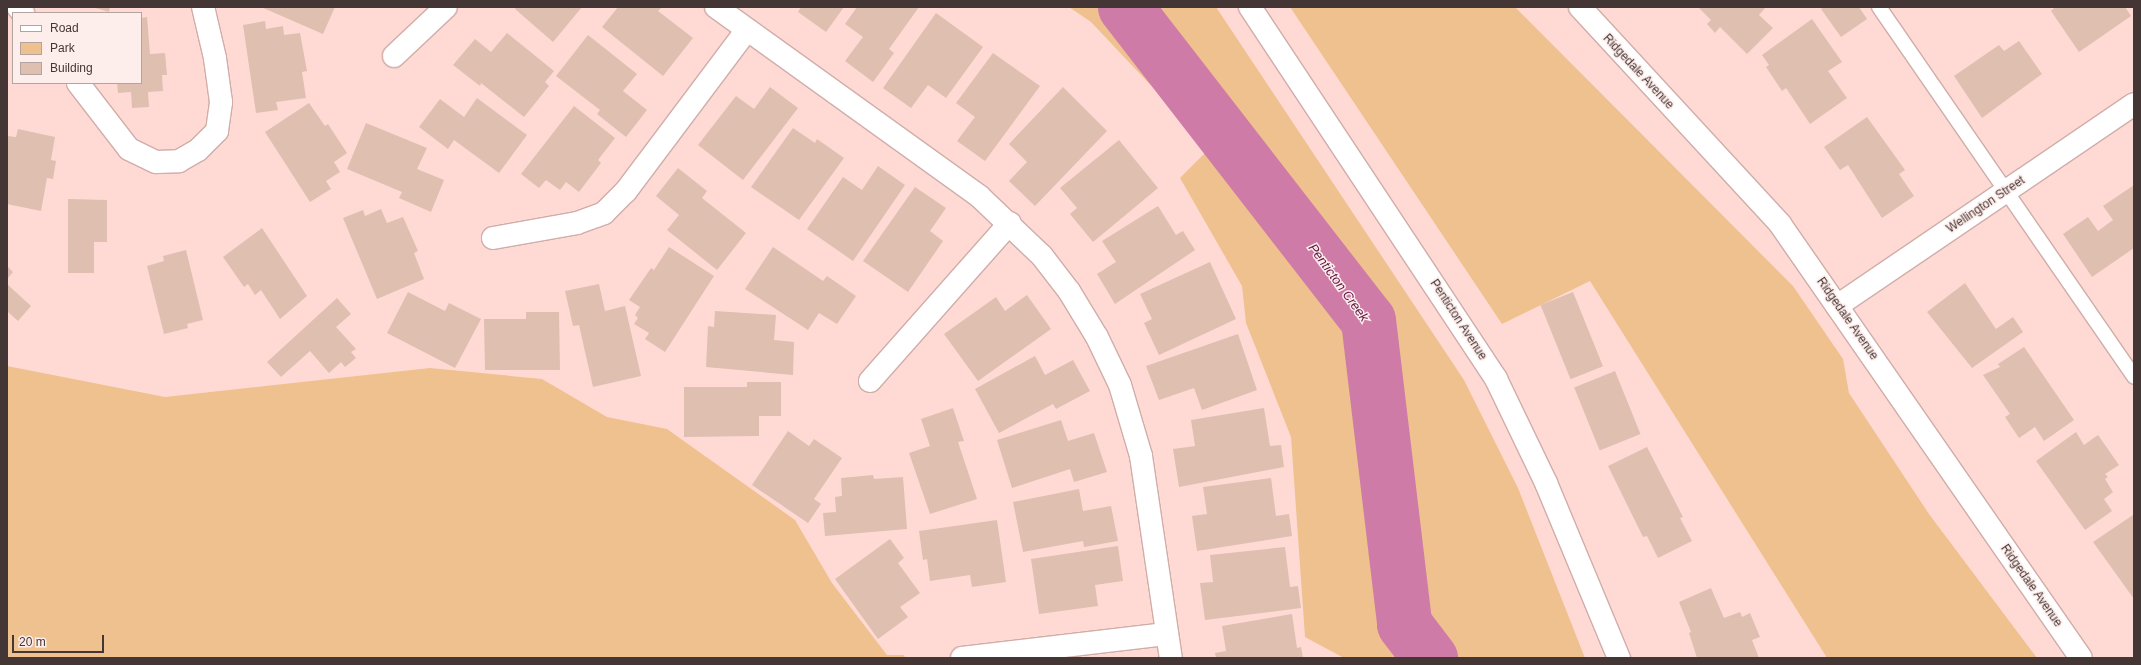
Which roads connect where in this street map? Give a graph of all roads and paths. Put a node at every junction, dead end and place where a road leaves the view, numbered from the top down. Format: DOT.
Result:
graph roads {
  1 [pos="203,7"];
  2 [pos="446,7"];
  3 [pos="716,7"];
  4 [pos="1250,7"];
  5 [pos="1580,7"];
  6 [pos="1879,7"];
  7 [pos="747,30"];
  8 [pos="394,56"];
  9 [pos="79,84"];
  10 [pos="2134,104"];
  11 [pos="2006,191"];
  12 [pos="1010,223"];
  13 [pos="493,238"];
  14 [pos="1837,306"];
  15 [pos="2134,376"];
  16 [pos="870,380"];
  17 [pos="1166,634"];
  18 [pos="962,658"];
  19 [pos="1171,658"];
  20 [pos="1619,658"];
  21 [pos="2081,658"];
  1 -- 9 [label="street"];
  2 -- 8 [label="street"];
  3 -- 7 [label="street"];
  4 -- 20 [label="street, Penticton Avenue"];
  5 -- 14 [label="street, Ridgedale Avenue"];
  6 -- 11 [label="lane"];
  7 -- 12 [label="street"];
  7 -- 13 [label="street"];
  10 -- 11 [label="street, Wellington Street"];
  11 -- 14 [label="street, Wellington Street"];
  11 -- 15 [label="lane"];
  12 -- 16 [label="street"];
  12 -- 17 [label="street"];
  14 -- 21 [label="street, Ridgedale Avenue"];
  17 -- 18 [label="street"];
  17 -- 19 [label="street"];
}
